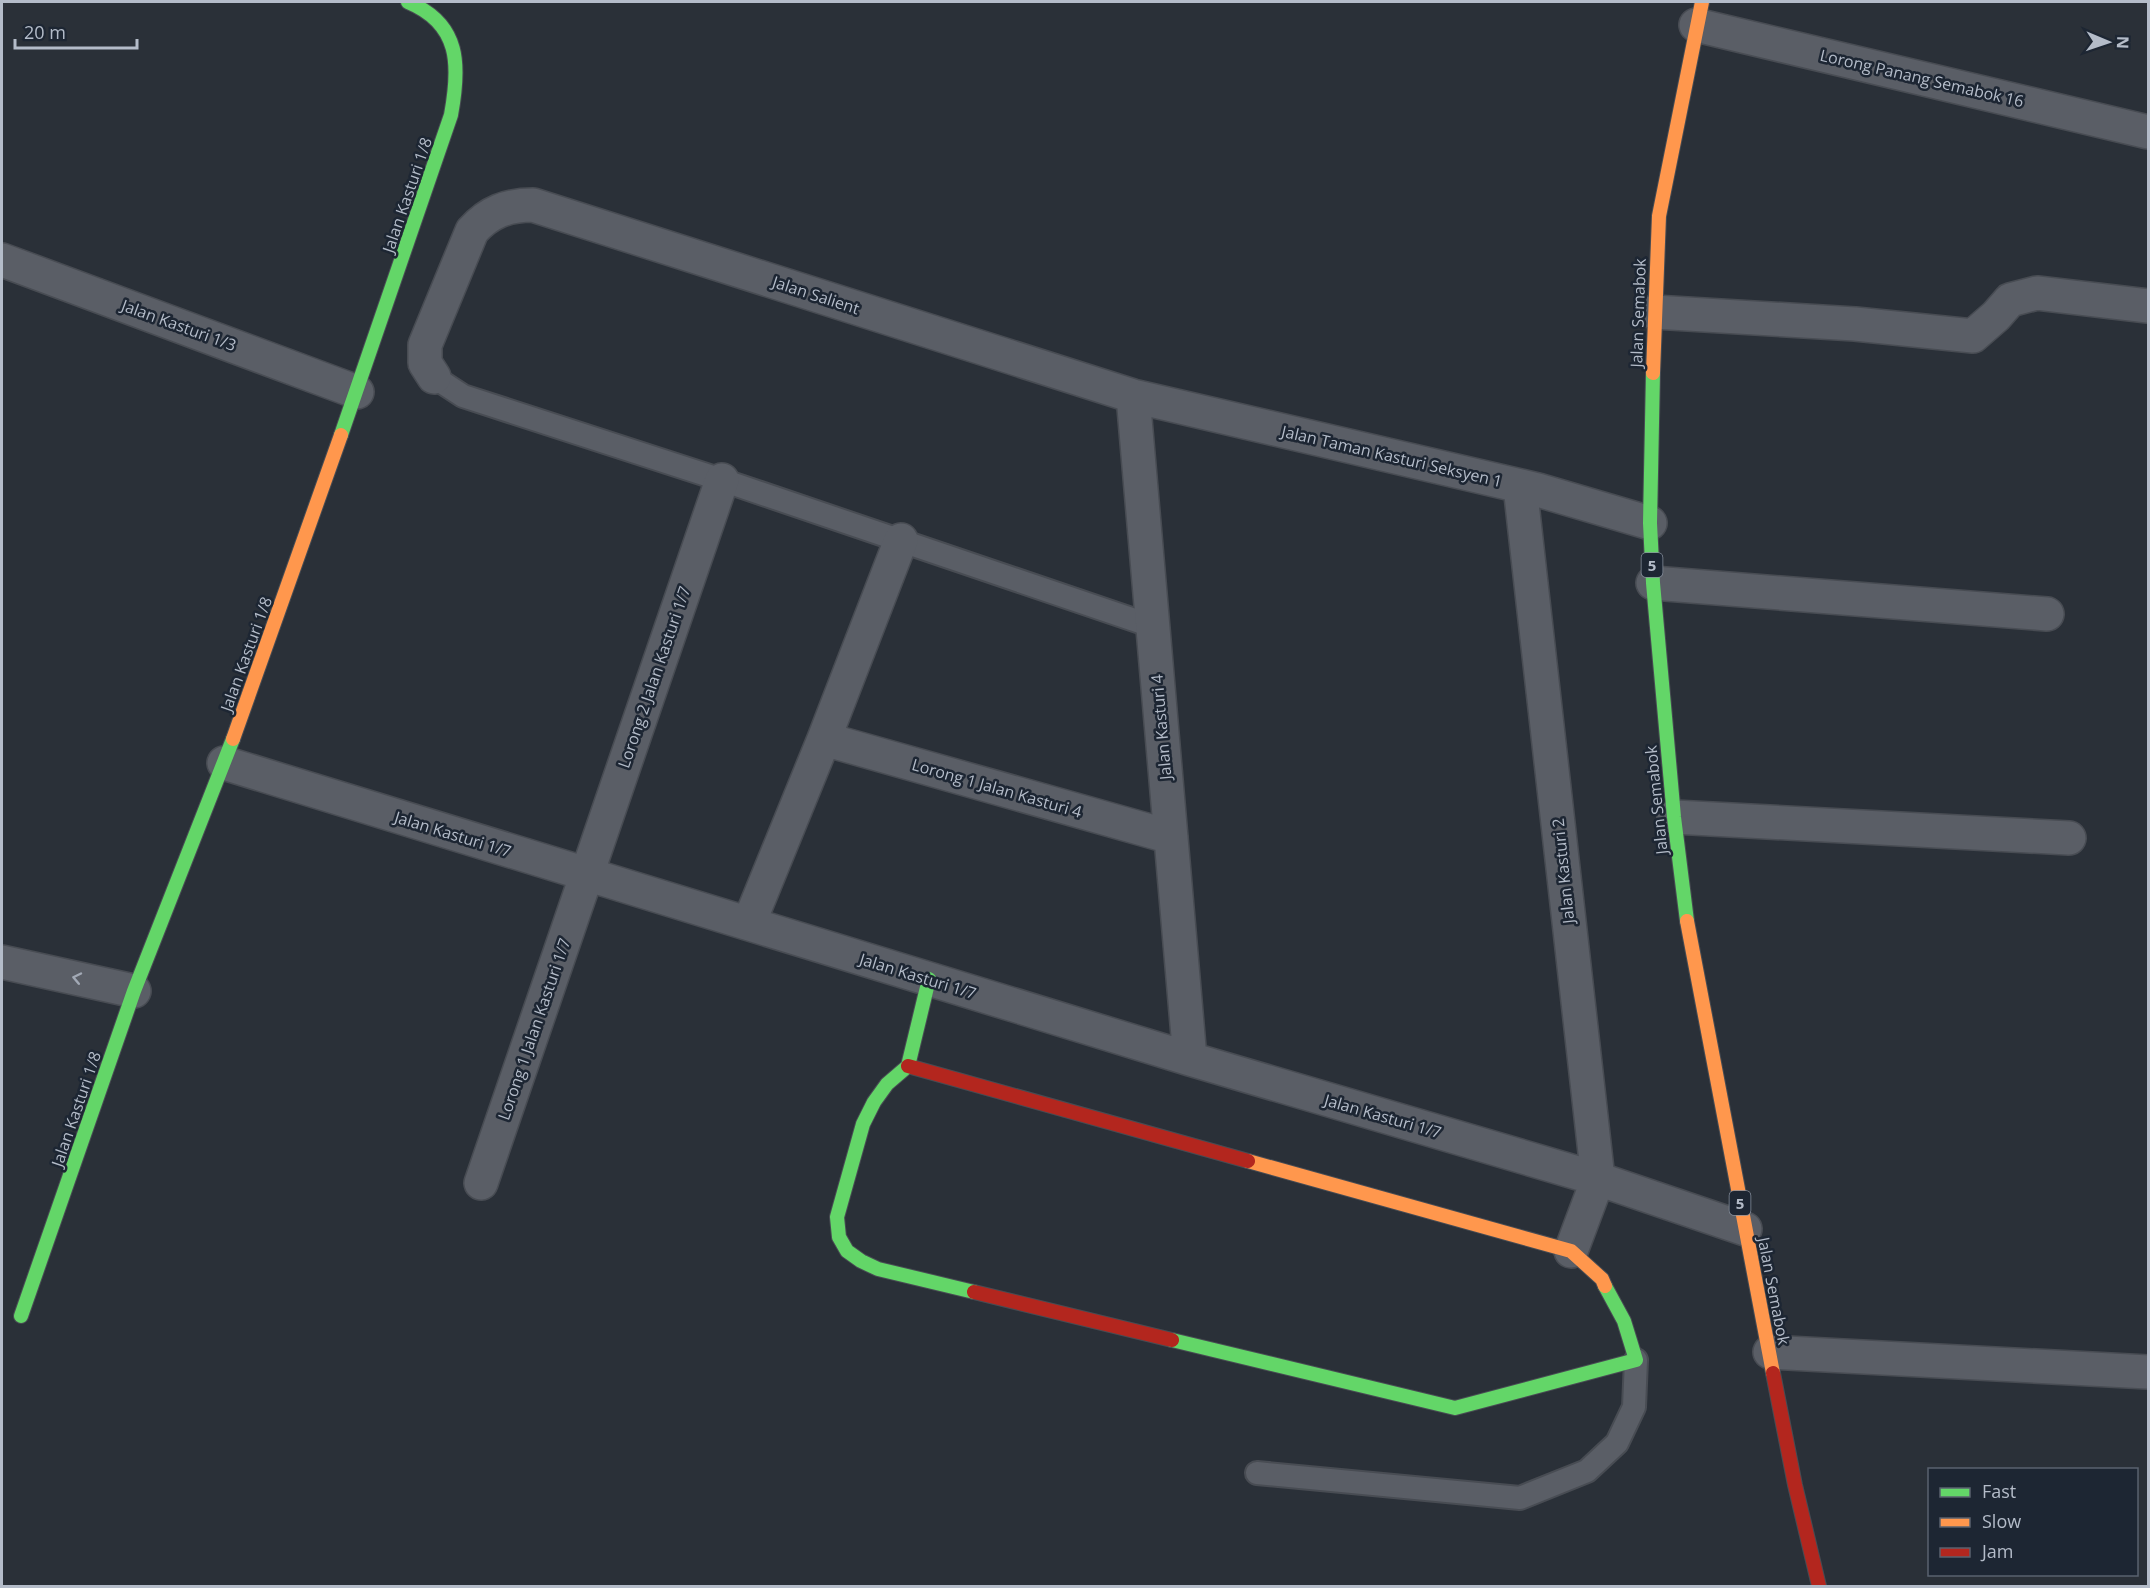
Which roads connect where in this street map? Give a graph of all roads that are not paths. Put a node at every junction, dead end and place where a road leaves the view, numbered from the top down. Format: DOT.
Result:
graph roads {
  1 [pos="414,4"];
  2 [pos="1700,13"];
  3 [pos="2148,132"];
  4 [pos="4,268"];
  5 [pos="2148,306"];
  6 [pos="1653,312"];
  7 [pos="434,377"];
  8 [pos="357,392"];
  9 [pos="1133,396"];
  10 [pos="722,480"];
  11 [pos="1529,488"];
  12 [pos="1650,523"];
  13 [pos="901,540"];
  14 [pos="1653,583"];
  15 [pos="2047,614"];
  16 [pos="1152,626"];
  17 [pos="824,739"];
  18 [pos="224,763"];
  19 [pos="1674,817"];
  20 [pos="1171,837"];
  21 [pos="2069,838"];
  22 [pos="586,874"];
  23 [pos="749,923"];
  24 [pos="2,962"];
  25 [pos="929,979"];
  26 [pos="135,991"];
  27 [pos="1190,1059"];
  28 [pos="908,1066"];
  29 [pos="482,1183"];
  30 [pos="1617,1186"];
  31 [pos="1745,1229"];
  32 [pos="1571,1251"];
  33 [pos="21,1316"];
  34 [pos="1770,1352"];
  35 [pos="1636,1360"];
  36 [pos="2148,1372"];
  37 [pos="1257,1473"];
  38 [pos="1819,1587"];
  1 -- 8 [label="street, Jalan Kasturi 1/8"];
  2 -- 3 [label="street, Lorong Panang Semabok 16"];
  2 -- 6 [label="street, Jalan Semabok / 5"];
  4 -- 8 [label="street, Jalan Kasturi 1/3"];
  5 -- 6 [label="street"];
  6 -- 12 [label="street, Jalan Semabok / 5"];
  7 -- 9 [label="street, Jalan Salient"];
  7 -- 10 [label="lane"];
  8 -- 18 [label="street, Jalan Kasturi 1/8"];
  9 -- 11 [label="street, Jalan Taman Kasturi Seksyen 1"];
  9 -- 16 [label="street, Jalan Kasturi 4"];
  10 -- 13 [label="lane"];
  10 -- 22 [label="street, Lorong 2 Jalan Kasturi 1/7"];
  11 -- 12 [label="street, Jalan Taman Kasturi Seksyen 1"];
  11 -- 30 [label="street, Jalan Kasturi 2"];
  12 -- 14 [label="street, Jalan Semabok / 5"];
  13 -- 16 [label="lane"];
  13 -- 17 [label="street"];
  14 -- 15 [label="street"];
  14 -- 19 [label="street, Jalan Semabok / 5"];
  16 -- 20 [label="street, Jalan Kasturi 4"];
  17 -- 20 [label="street, Lorong 1 Jalan Kasturi 4"];
  17 -- 23 [label="street"];
  18 -- 22 [label="street, Jalan Kasturi 1/7"];
  18 -- 26 [label="street, Jalan Kasturi 1/8"];
  19 -- 21 [label="street"];
  19 -- 31 [label="street, Jalan Semabok / 5"];
  20 -- 27 [label="street, Jalan Kasturi 4"];
  22 -- 23 [label="street, Jalan Kasturi 1/7"];
  22 -- 29 [label="street, Lorong 1 Jalan Kasturi 1/7"];
  23 -- 25 [label="street, Jalan Kasturi 1/7"];
  26 -- 24 [label="street, one-way"];
  25 -- 27 [label="street, Jalan Kasturi 1/7"];
  25 -- 28 [label="street"];
  26 -- 33 [label="street, Jalan Kasturi 1/8"];
  27 -- 30 [label="street, Jalan Kasturi 1/7"];
  28 -- 32 [label="street"];
  28 -- 35 [label="street"];
  30 -- 31 [label="street, Jalan Kasturi 1/7"];
  30 -- 32 [label="street, Jalan Kasturi 2"];
  31 -- 34 [label="street, Jalan Semabok / 5"];
  32 -- 35 [label="street"];
  34 -- 36 [label="street"];
  34 -- 38 [label="street, Jalan Semabok / 5"];
  35 -- 37 [label="lane"];
}
